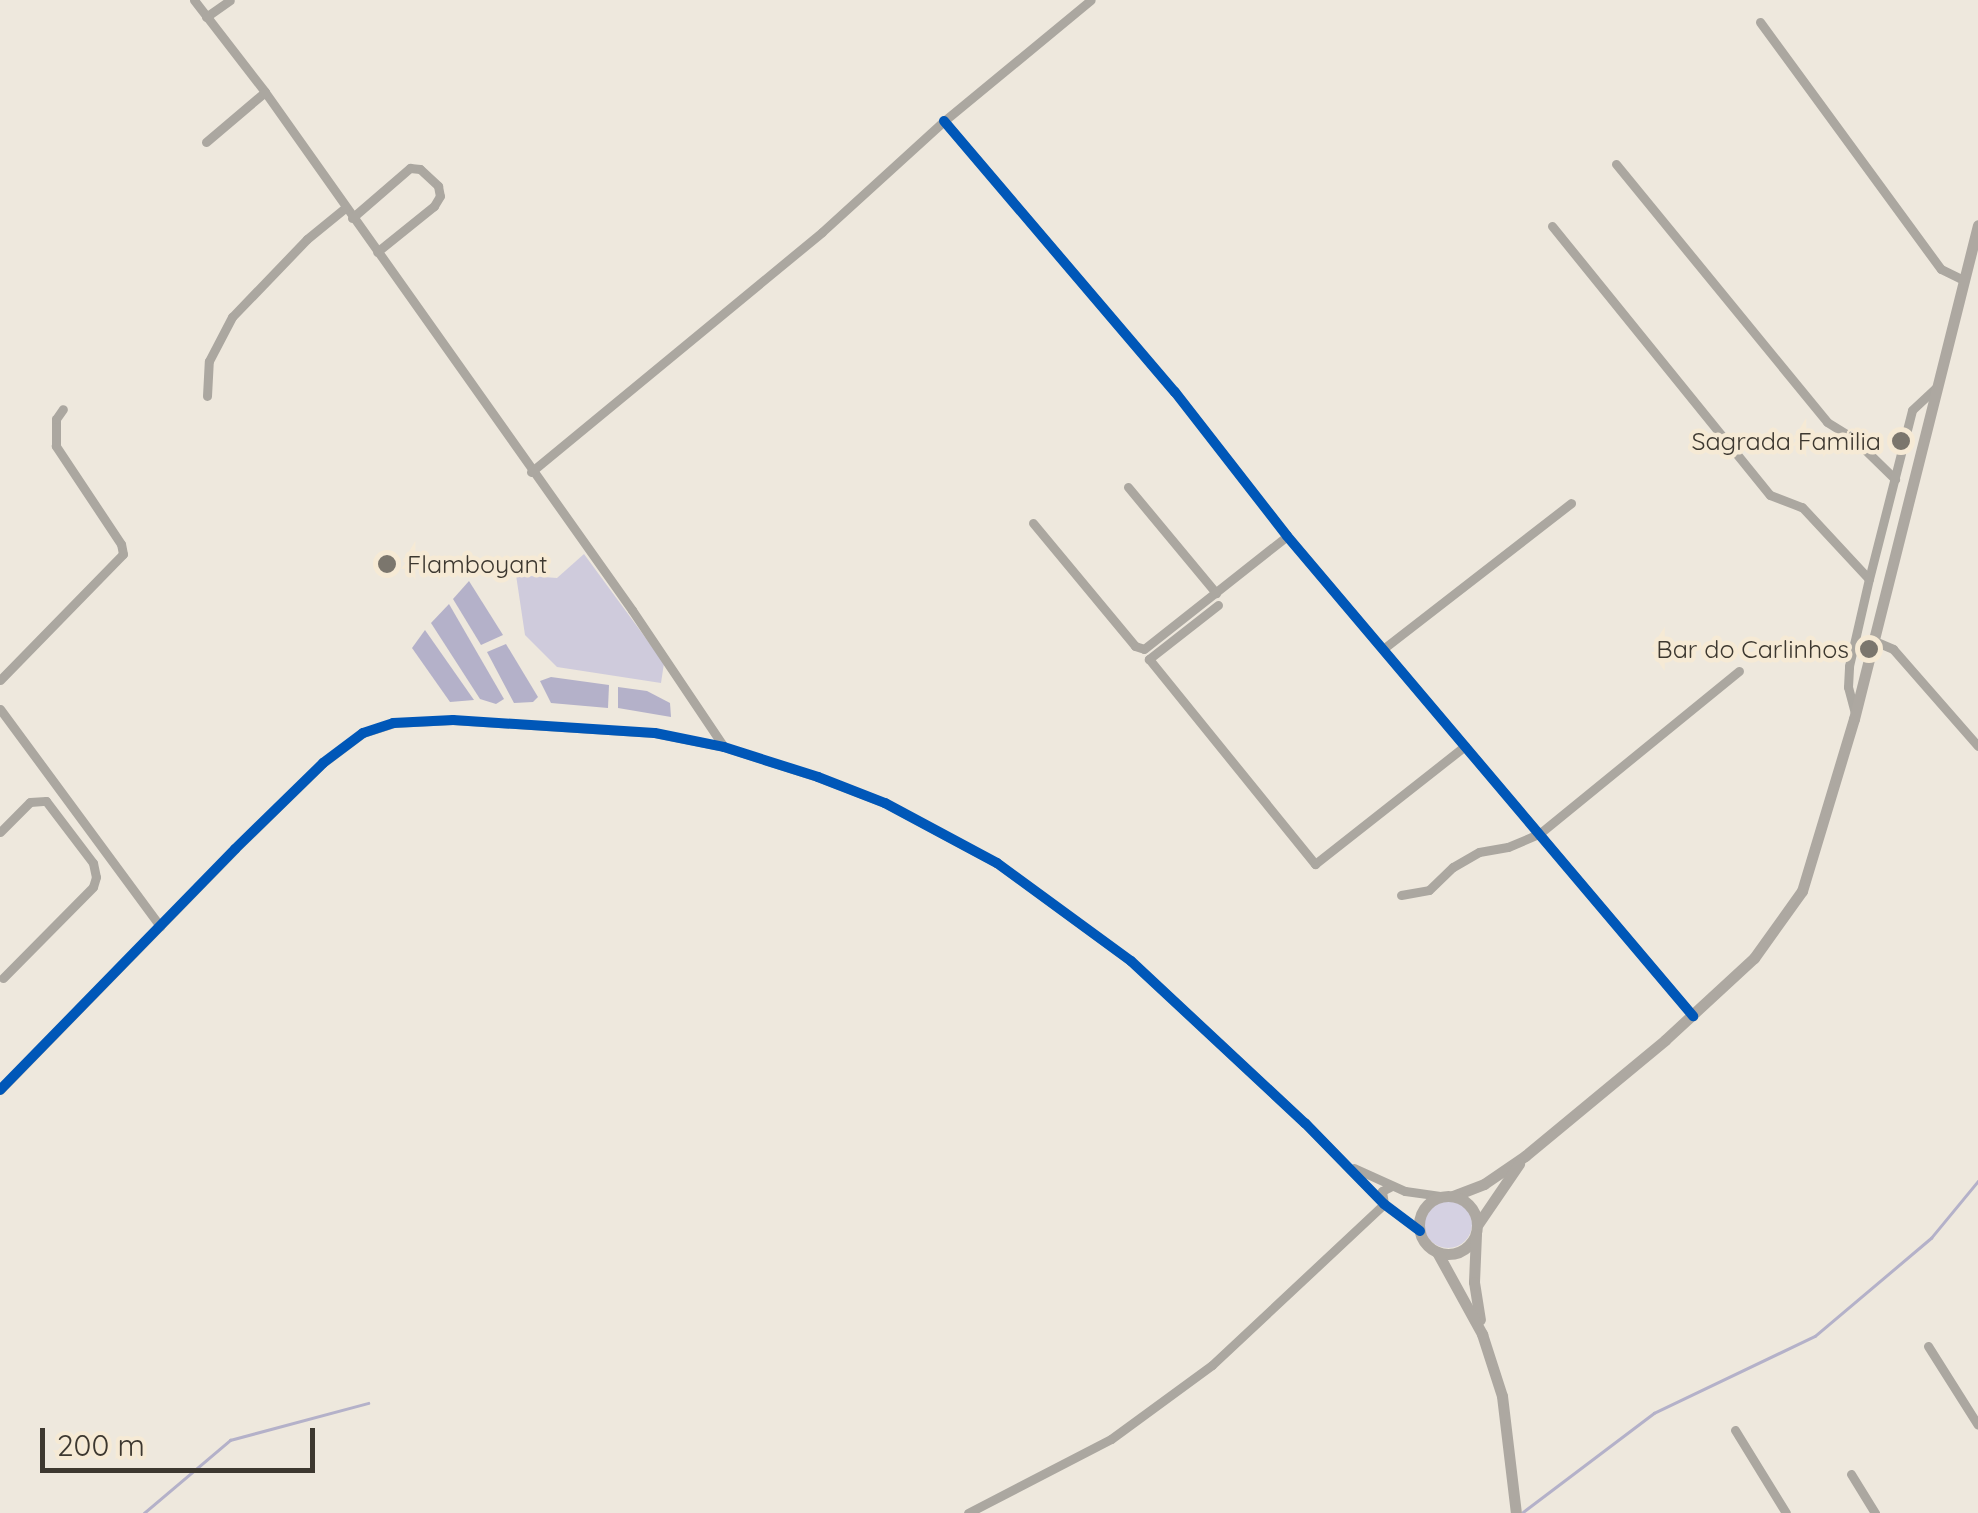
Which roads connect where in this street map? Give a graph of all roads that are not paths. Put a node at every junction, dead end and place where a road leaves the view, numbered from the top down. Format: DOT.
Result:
graph roads {
  1 [pos="194,0"];
  2 [pos="230,0"];
  3 [pos="1091,0"];
  4 [pos="206,17"];
  5 [pos="1760,22"];
  6 [pos="265,92"];
  7 [pos="944,121"];
  8 [pos="206,142"];
  9 [pos="1616,164"];
  10 [pos="348,213"];
  11 [pos="1978,225"];
  12 [pos="1552,226"];
  13 [pos="378,252"];
  14 [pos="1964,280"];
  15 [pos="1936,388"];
  16 [pos="207,396"];
  17 [pos="63,409"];
  18 [pos="531,472"];
  19 [pos="1894,479"];
  20 [pos="1128,487"];
  21 [pos="1570,503"];
  22 [pos="1034,523"];
  23 [pos="1287,536"];
  24 [pos="1869,579"];
  25 [pos="1216,593"];
  26 [pos="1218,605"];
  27 [pos="1872,640"];
  28 [pos="1383,649"];
  29 [pos="1739,672"];
  30 [pos="0,680"];
  31 [pos="0,709"];
  32 [pos="1855,714"];
  33 [pos="1464,746"];
  34 [pos="1978,746"];
  35 [pos="724,747"];
  36 [pos="84,822"];
  37 [pos="0,832"];
  38 [pos="72,832"];
  39 [pos="1539,834"];
  40 [pos="1401,895"];
  41 [pos="160,926"];
  42 [pos="3,978"];
  43 [pos="1693,1016"];
  44 [pos="0,1090"];
  45 [pos="1525,1156"];
  46 [pos="1347,1165"];
  47 [pos="1392,1186"];
  48 [pos="1448,1196"];
  49 [pos="1384,1204"];
  50 [pos="1477,1229"];
  51 [pos="1420,1232"];
  52 [pos="1437,1252"];
  53 [pos="1482,1334"];
  54 [pos="1928,1346"];
  55 [pos="1978,1425"];
  56 [pos="1735,1430"];
  57 [pos="1851,1474"];
  58 [pos="968,1513"];
  59 [pos="1516,1513"];
  60 [pos="1786,1513"];
  61 [pos="1875,1513"];
  1 -- 4 [label="street"];
  2 -- 4 [label="street"];
  3 -- 7 [label="street"];
  4 -- 6 [label="street"];
  5 -- 14 [label="street"];
  6 -- 8 [label="street"];
  6 -- 10 [label="street"];
  7 -- 18 [label="street"];
  7 -- 23 [label="street"];
  9 -- 19 [label="street"];
  10 -- 13 [label="street"];
  10 -- 13 [label="street"];
  10 -- 16 [label="street"];
  11 -- 14 [label="main road"];
  12 -- 24 [label="street"];
  13 -- 18 [label="street"];
  14 -- 15 [label="main road"];
  15 -- 19 [label="street"];
  15 -- 27 [label="main road"];
  17 -- 30 [label="street"];
  18 -- 35 [label="street"];
  19 -- 24 [label="street"];
  20 -- 25 [label="street"];
  21 -- 28 [label="street"];
  22 -- 25 [label="street"];
  23 -- 25 [label="street"];
  23 -- 28 [label="street"];
  24 -- 32 [label="street"];
  26 -- 33 [label="street"];
  27 -- 32 [label="main road"];
  27 -- 34 [label="street"];
  28 -- 33 [label="street"];
  29 -- 39 [label="street"];
  31 -- 36 [label="street"];
  32 -- 43 [label="main road"];
  33 -- 39 [label="street"];
  35 -- 41 [label="street"];
  35 -- 46 [label="street"];
  36 -- 38 [label="street"];
  36 -- 41 [label="street"];
  37 -- 38 [label="street"];
  38 -- 42 [label="street"];
  39 -- 40 [label="street"];
  39 -- 43 [label="street"];
  41 -- 44 [label="street"];
  43 -- 45 [label="main road"];
  45 -- 48 [label="main road"];
  45 -- 50 [label="main road"];
  46 -- 47 [label="street"];
  46 -- 49 [label="street"];
  47 -- 48 [label="street"];
  47 -- 49 [label="street"];
  48 -- 50 [label="main road"];
  48 -- 51 [label="main road"];
  49 -- 51 [label="street"];
  49 -- 58 [label="street"];
  50 -- 52 [label="main road"];
  50 -- 53 [label="main road"];
  51 -- 52 [label="main road"];
  52 -- 53 [label="main road"];
  53 -- 59 [label="main road"];
  54 -- 55 [label="street"];
  56 -- 60 [label="street"];
  57 -- 61 [label="street"];
}
